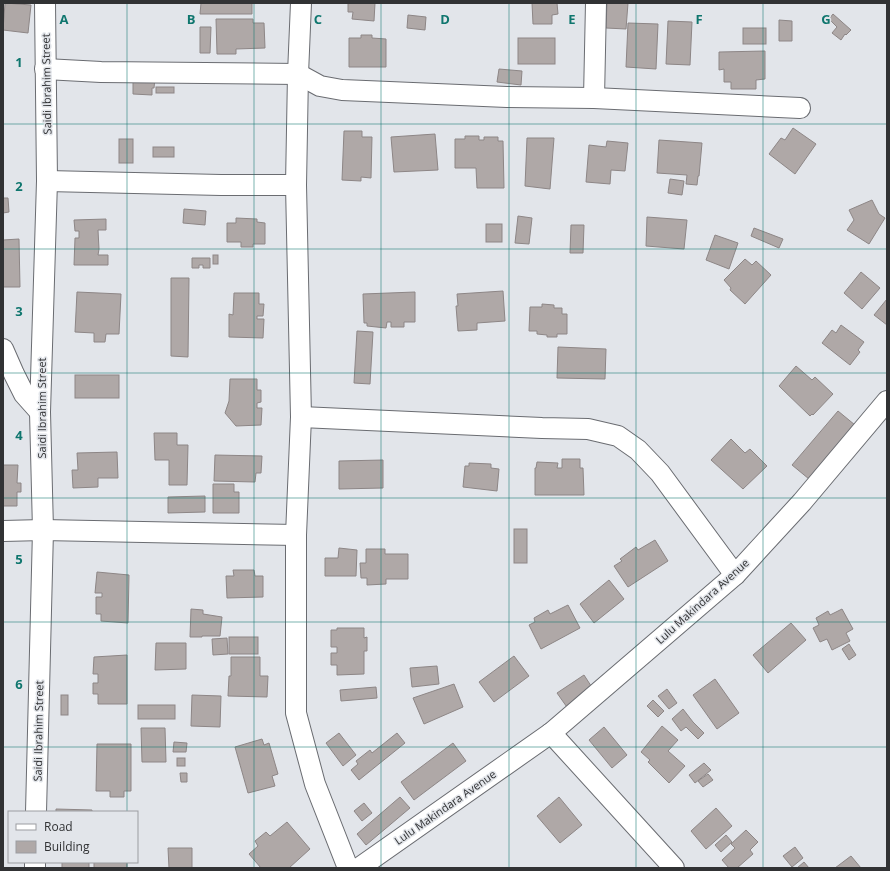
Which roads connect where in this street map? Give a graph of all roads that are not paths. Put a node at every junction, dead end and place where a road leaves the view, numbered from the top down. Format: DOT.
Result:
graph roads {
  1 [pos="45,3"];
  2 [pos="301,3"];
  3 [pos="596,3"];
  4 [pos="46,69"];
  5 [pos="298,74"];
  6 [pos="594,98"];
  7 [pos="800,108"];
  8 [pos="47,181"];
  9 [pos="296,185"];
  10 [pos="3,349"];
  11 [pos="887,401"];
  12 [pos="40,412"];
  13 [pos="301,417"];
  14 [pos="43,530"];
  15 [pos="3,531"];
  16 [pos="296,535"];
  17 [pos="735,575"];
  18 [pos="550,733"];
  19 [pos="36,811"];
  20 [pos="348,868"];
  21 [pos="359,868"];
  22 [pos="674,868"];
  1 -- 4 [label="street, Saidi Ibrahim Street"];
  2 -- 5 [label="street"];
  3 -- 6 [label="street"];
  4 -- 5 [label="street"];
  4 -- 8 [label="street, Saidi Ibrahim Street"];
  5 -- 6 [label="street"];
  5 -- 9 [label="street"];
  6 -- 7 [label="street"];
  8 -- 9 [label="street"];
  8 -- 12 [label="street, Saidi Ibrahim Street"];
  9 -- 13 [label="street"];
  10 -- 12 [label="street"];
  11 -- 17 [label="street, Lulu Makindara Avenue"];
  12 -- 14 [label="street, Saidi Ibrahim Street"];
  13 -- 16 [label="street"];
  13 -- 17 [label="street"];
  14 -- 15 [label="street"];
  14 -- 16 [label="street"];
  14 -- 19 [label="street, Saidi Ibrahim Street"];
  16 -- 20 [label="street"];
  17 -- 18 [label="street, Lulu Makindara Avenue"];
  18 -- 21 [label="street, Lulu Makindara Avenue"];
  18 -- 22 [label="street"];
}
